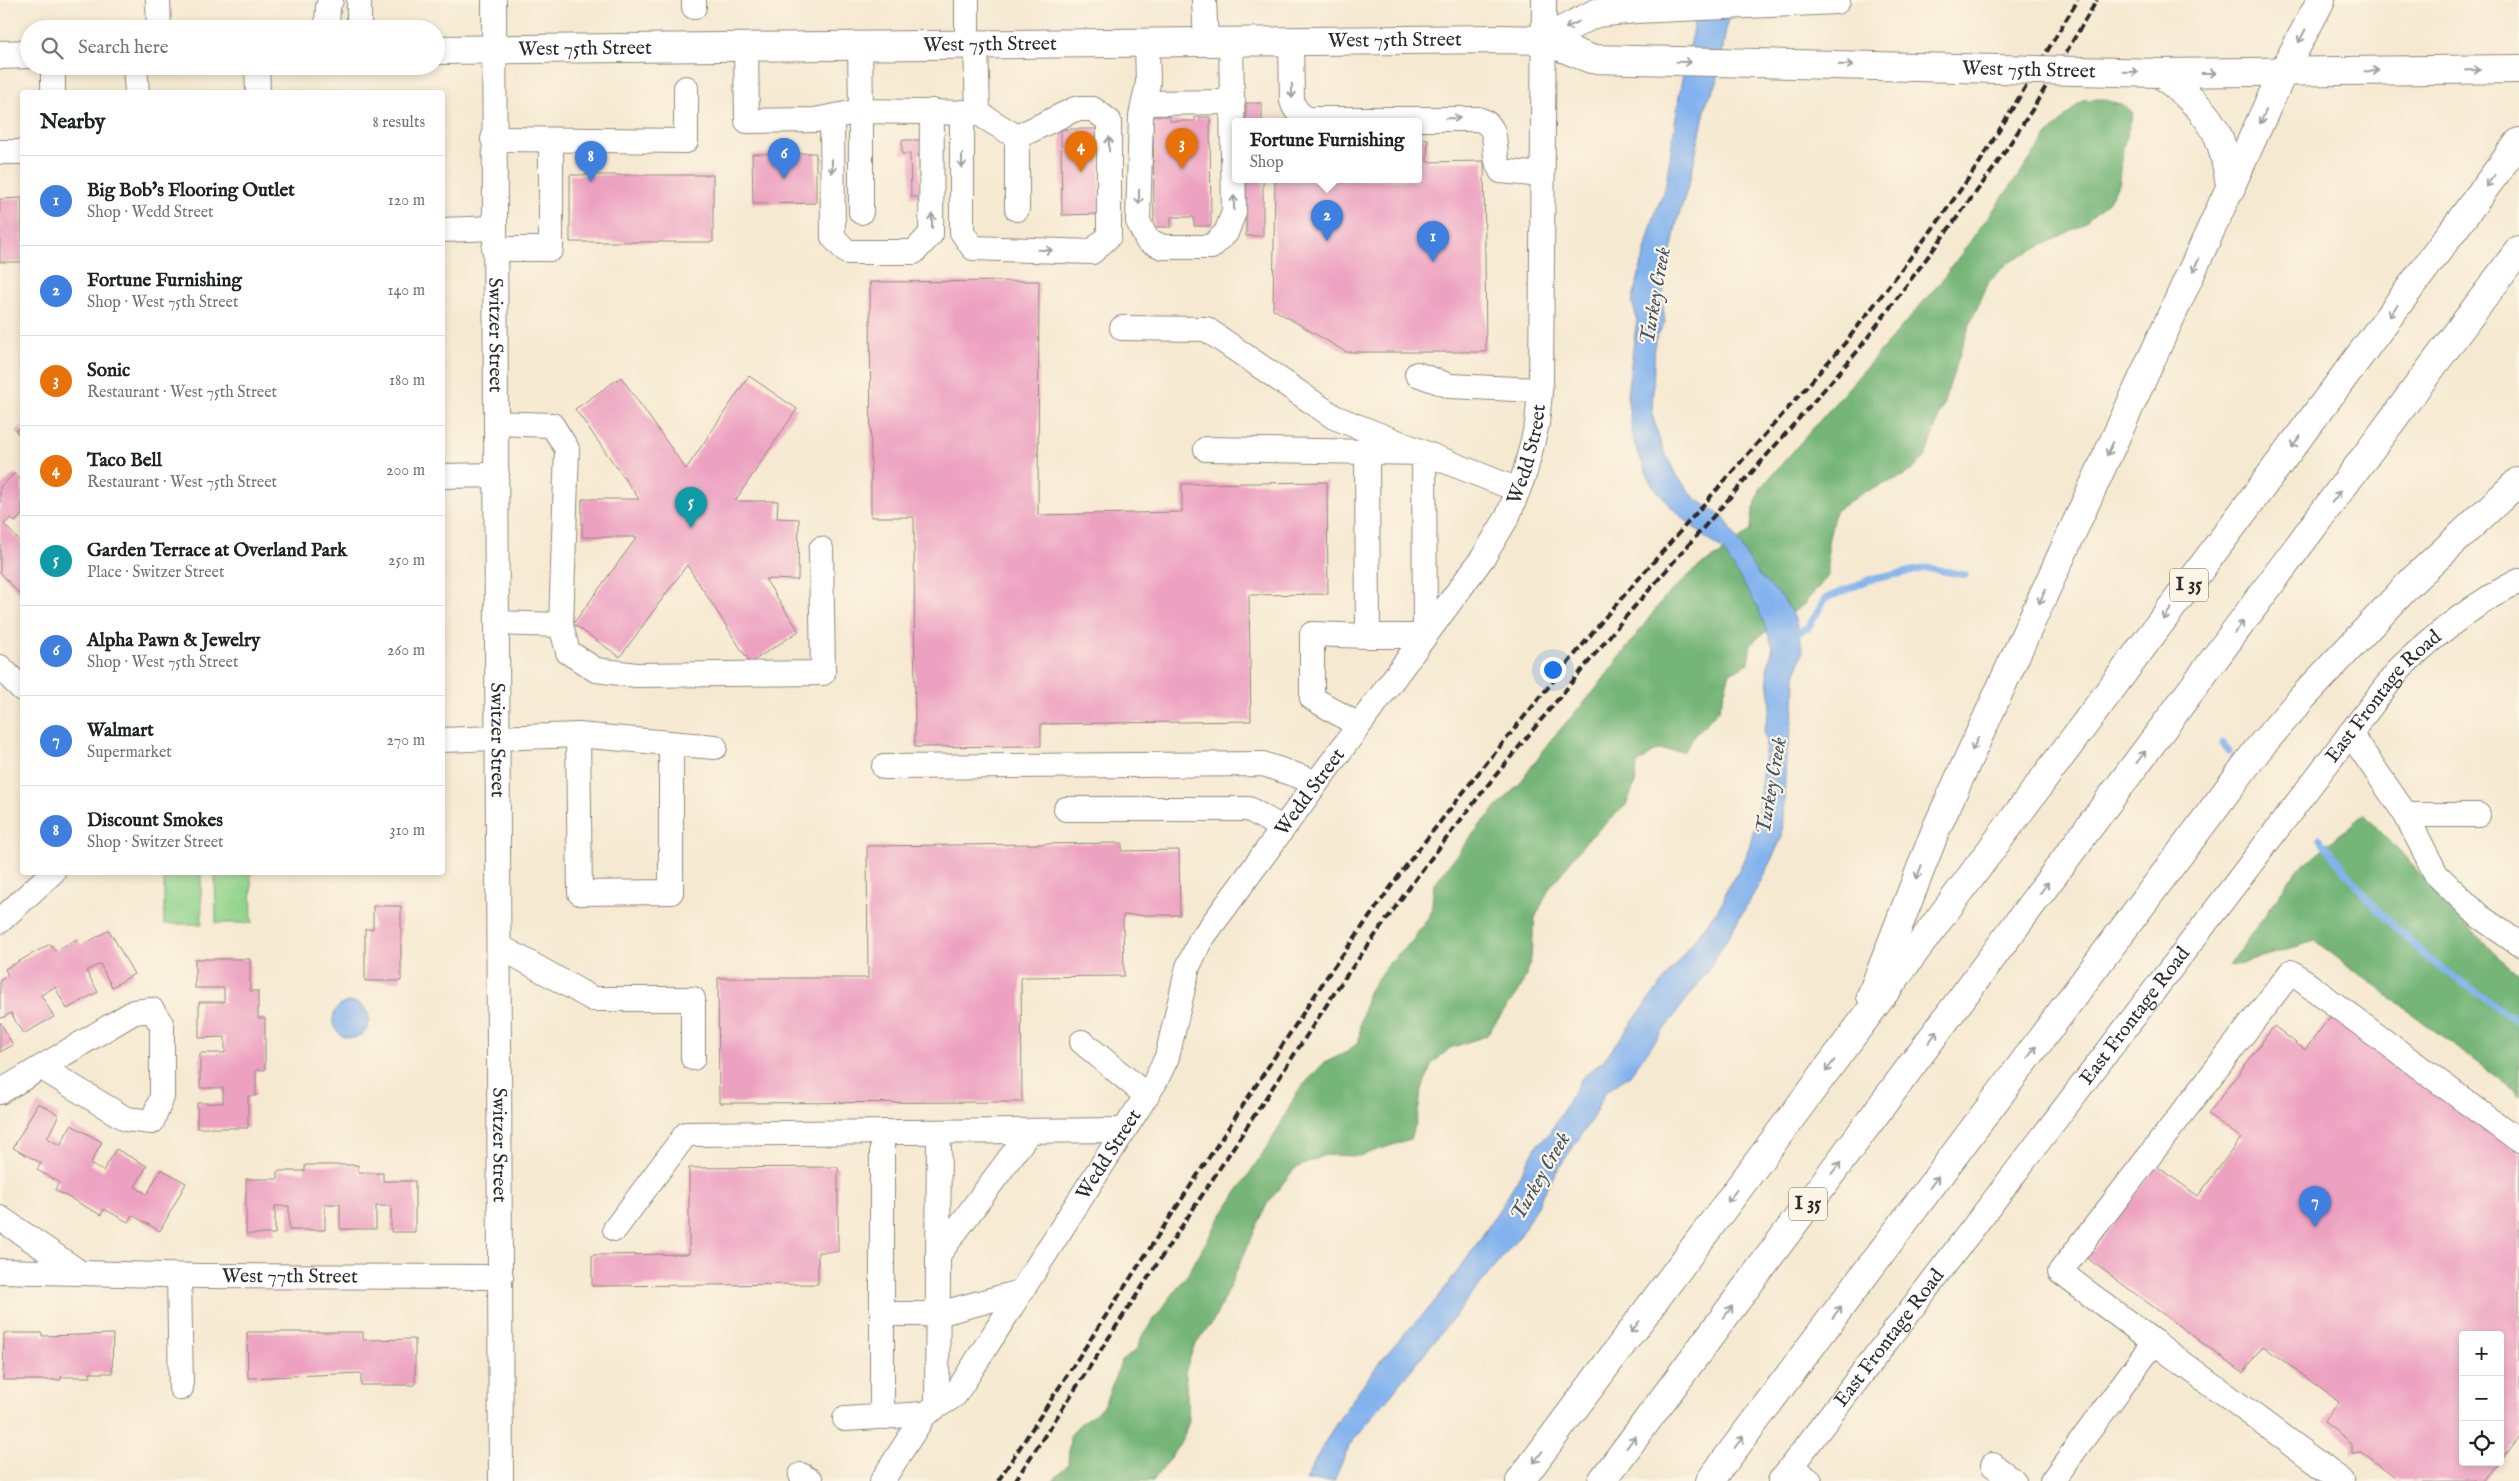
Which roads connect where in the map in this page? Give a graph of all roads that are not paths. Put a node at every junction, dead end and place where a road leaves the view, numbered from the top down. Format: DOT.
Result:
graph roads {
  1 [pos="158,0"];
  2 [pos="331,0"];
  3 [pos="359,0"];
  4 [pos="494,0"];
  5 [pos="967,0"];
  6 [pos="1204,0"];
  7 [pos="1544,0"];
  8 [pos="1836,0"];
  9 [pos="2321,0"];
  10 [pos="159,20"];
  11 [pos="327,20"];
  12 [pos="359,20"];
  13 [pos="1543,40"];
  14 [pos="1291,42"];
  15 [pos="1218,43"];
  16 [pos="1148,44"];
  17 [pos="971,45"];
  18 [pos="860,46"];
  19 [pos="746,47"];
  20 [pos="493,49"];
  21 [pos="445,50"];
  22 [pos="0,54"];
  23 [pos="20,54"];
  24 [pos="2519,69"];
  25 [pos="2283,72"];
  26 [pos="2160,73"];
  27 [pos="53,75"];
  28 [pos="135,75"];
  29 [pos="258,75"];
  30 [pos="686,88"];
  31 [pos="53,90"];
  32 [pos="136,90"];
  33 [pos="258,90"];
  34 [pos="1233,102"];
  35 [pos="1144,103"];
  36 [pos="861,111"];
  37 [pos="932,111"];
  38 [pos="970,113"];
  39 [pos="832,117"];
  40 [pos="1233,118"];
  41 [pos="1306,118"];
  42 [pos="1422,119"];
  43 [pos="1017,137"];
  44 [pos="493,140"];
  45 [pos="551,140"];
  46 [pos="2519,142"];
  47 [pos="0,152"];
  48 [pos="20,152"];
  49 [pos="1542,175"];
  50 [pos="1234,183"];
  51 [pos="2231,189"];
  52 [pos="1017,209"];
  53 [pos="861,212"];
  54 [pos="445,231"];
  55 [pos="494,239"];
  56 [pos="2519,250"];
  57 [pos="1122,328"];
  58 [pos="1417,374"];
  59 [pos="1540,390"];
  60 [pos="496,423"];
  61 [pos="1206,449"];
  62 [pos="1367,452"];
  63 [pos="1424,453"];
  64 [pos="496,475"];
  65 [pos="445,476"];
  66 [pos="2519,482"];
  67 [pos="1518,490"];
  68 [pos="820,549"];
  69 [pos="2519,580"];
  70 [pos="497,623"];
  71 [pos="561,625"];
  72 [pos="1368,636"];
  73 [pos="1425,636"];
  74 [pos="0,666"];
  75 [pos="20,687"];
  76 [pos="1358,725"];
  77 [pos="2350,733"];
  78 [pos="578,735"];
  79 [pos="498,739"];
  80 [pos="445,740"];
  81 [pos="671,744"];
  82 [pos="716,747"];
  83 [pos="884,767"];
  84 [pos="1316,782"];
  85 [pos="1066,809"];
  86 [pos="2478,814"];
  87 [pos="2406,815"];
  88 [pos="1282,828"];
  89 [pos="49,875"];
  90 [pos="3,910"];
  91 [pos="2519,944"];
  92 [pos="499,946"];
  93 [pos="1859,1027"];
  94 [pos="1082,1042"];
  95 [pos="693,1058"];
  96 [pos="42,1068"];
  97 [pos="0,1092"];
  98 [pos="1147,1096"];
  99 [pos="1124,1130"];
  100 [pos="1030,1131"];
  101 [pos="882,1132"];
  102 [pos="939,1132"];
  103 [pos="2519,1141"];
  104 [pos="0,1218"];
  105 [pos="615,1229"];
  106 [pos="938,1255"];
  107 [pos="0,1271"];
  108 [pos="80,1272"];
  109 [pos="179,1276"];
  110 [pos="501,1277"];
  111 [pos="1020,1292"];
  112 [pos="883,1314"];
  113 [pos="938,1314"];
  114 [pos="2154,1342"];
  115 [pos="181,1388"];
  116 [pos="931,1410"];
  117 [pos="884,1417"];
  118 [pos="845,1419"];
  119 [pos="1993,1465"];
  120 [pos="1786,1474"];
  121 [pos="501,1481"];
  122 [pos="882,1481"];
  123 [pos="1520,1481"];
  124 [pos="1602,1481"];
  125 [pos="1710,1481"];
  126 [pos="1810,1481"];
  127 [pos="2014,1481"];
  128 [pos="2052,1481"];
  129 [pos="2342,1481"];
  1 -- 10 [label="street"];
  2 -- 11 [label="street"];
  3 -- 12 [label="street"];
  4 -- 20 [label="street, Switzer Street"];
  5 -- 17 [label="street"];
  6 -- 15 [label="street"];
  7 -- 13 [label="street, Wedd Street"];
  8 -- 13 [label="main road, West 75th Street, one-way"];
  9 -- 25 [label="main road, one-way"];
  13 -- 14 [label="main road, West 75th Street"];
  13 -- 26 [label="main road, West 75th Street, one-way, bridge"];
  13 -- 49 [label="street, Wedd Street"];
  14 -- 15 [label="main road, West 75th Street"];
  14 -- 41 [label="street, one-way"];
  15 -- 16 [label="main road, West 75th Street"];
  15 -- 34 [label="street"];
  16 -- 17 [label="main road, West 75th Street"];
  16 -- 35 [label="street"];
  17 -- 18 [label="main road, West 75th Street"];
  17 -- 38 [label="street"];
  18 -- 19 [label="main road, West 75th Street"];
  18 -- 36 [label="street"];
  19 -- 20 [label="main road, West 75th Street"];
  19 -- 39 [label="street"];
  20 -- 21 [label="main road, West 75th Street"];
  20 -- 44 [label="street, Switzer Street"];
  22 -- 23 [label="main road"];
  25 -- 24 [label="main road, West 75th Street, one-way"];
  26 -- 25 [label="main road, West 75th Street, one-way"];
  25 -- 51 [label="main road, one-way"];
  26 -- 51 [label="main road"];
  27 -- 31 [label="street"];
  28 -- 32 [label="street"];
  29 -- 33 [label="street"];
  30 -- 45 [label="street"];
  34 -- 35 [label="street"];
  40 -- 34 [label="street, one-way"];
  35 -- 50 [label="street, one-way"];
  36 -- 37 [label="street"];
  36 -- 39 [label="street"];
  36 -- 53 [label="street"];
  37 -- 38 [label="street"];
  39 -- 37 [label="street, one-way"];
  38 -- 43 [label="street"];
  38 -- 43 [label="street, one-way"];
  42 -- 49 [label="street, one-way"];
  43 -- 52 [label="street"];
  44 -- 45 [label="street"];
  44 -- 55 [label="street, Switzer Street"];
  45 -- 55 [label="street"];
  46 -- 93 [label="main road, I 35, one-way"];
  47 -- 48 [label="street"];
  49 -- 59 [label="street, Wedd Street"];
  51 -- 93 [label="main road, one-way"];
  54 -- 55 [label="street"];
  55 -- 60 [label="street, Switzer Street"];
  124 -- 56 [label="main road, I 35, one-way"];
  57 -- 63 [label="street"];
  58 -- 59 [label="street"];
  59 -- 67 [label="street, Wedd Street"];
  60 -- 64 [label="street, Switzer Street"];
  60 -- 71 [label="street"];
  61 -- 62 [label="street"];
  62 -- 63 [label="street"];
  62 -- 72 [label="street"];
  63 -- 67 [label="street"];
  63 -- 73 [label="street"];
  64 -- 65 [label="street"];
  64 -- 70 [label="street, Switzer Street"];
  125 -- 66 [label="main road, one-way"];
  67 -- 73 [label="street, Wedd Street"];
  68 -- 71 [label="street"];
  69 -- 77 [label="street, East Frontage Road"];
  70 -- 71 [label="street"];
  70 -- 79 [label="street, Switzer Street"];
  72 -- 73 [label="street"];
  72 -- 76 [label="street"];
  73 -- 76 [label="street, Wedd Street"];
  74 -- 75 [label="street"];
  76 -- 84 [label="street, Wedd Street"];
  77 -- 87 [label="street"];
  77 -- 120 [label="street, East Frontage Road"];
  78 -- 79 [label="street"];
  78 -- 81 [label="street"];
  78 -- 81 [label="street"];
  79 -- 80 [label="street"];
  79 -- 92 [label="street, Switzer Street"];
  81 -- 82 [label="street"];
  83 -- 84 [label="street"];
  84 -- 88 [label="street, Wedd Street"];
  85 -- 88 [label="street"];
  86 -- 87 [label="street"];
  87 -- 91 [label="street"];
  88 -- 98 [label="street, Wedd Street"];
  89 -- 90 [label="street"];
  92 -- 95 [label="street"];
  92 -- 110 [label="street, Switzer Street"];
  93 -- 123 [label="main road, I 35, one-way"];
  94 -- 98 [label="street"];
  96 -- 96 [label="street"];
  96 -- 97 [label="street"];
  98 -- 99 [label="street, Wedd Street"];
  99 -- 100 [label="street"];
  99 -- 111 [label="street, Wedd Street"];
  100 -- 102 [label="street"];
  100 -- 106 [label="street"];
  101 -- 102 [label="street"];
  101 -- 105 [label="street"];
  101 -- 112 [label="street"];
  102 -- 106 [label="street"];
  103 -- 114 [label="street"];
  104 -- 108 [label="street"];
  106 -- 113 [label="street"];
  107 -- 108 [label="street, West 77th Street"];
  108 -- 109 [label="street, West 77th Street"];
  109 -- 110 [label="street, West 77th Street"];
  109 -- 115 [label="street"];
  110 -- 121 [label="street, Switzer Street"];
  111 -- 113 [label="street"];
  111 -- 116 [label="street, Wedd Street"];
  112 -- 113 [label="street"];
  112 -- 117 [label="street"];
  113 -- 116 [label="street"];
  114 -- 128 [label="street"];
  114 -- 129 [label="street"];
  116 -- 117 [label="street"];
  116 -- 122 [label="street"];
  117 -- 118 [label="street"];
  119 -- 127 [label="street"];
  120 -- 126 [label="street"];
}
